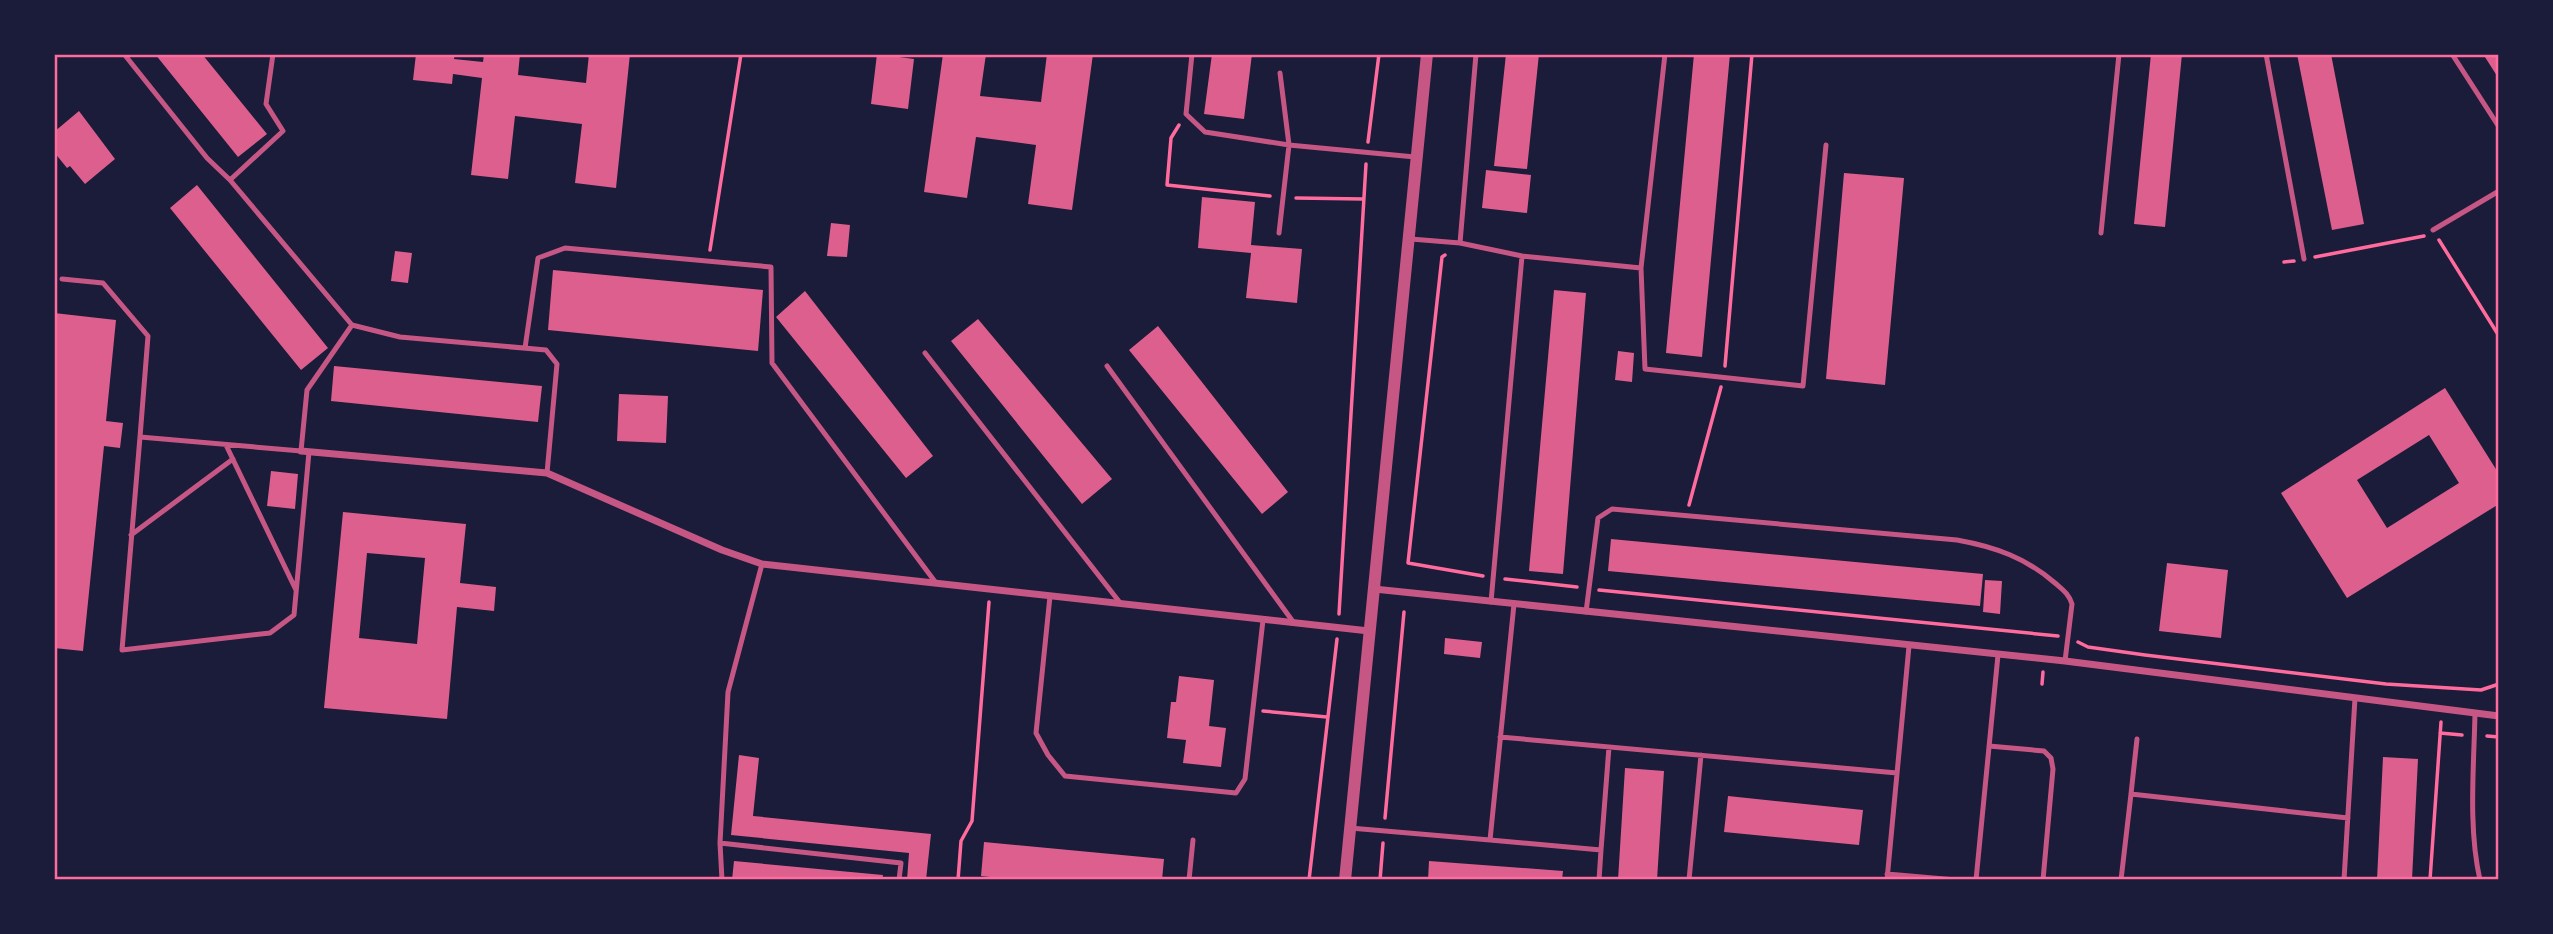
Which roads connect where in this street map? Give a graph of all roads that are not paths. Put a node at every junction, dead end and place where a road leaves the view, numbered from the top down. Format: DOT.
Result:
graph roads {
  1 [pos="124,54"];
  2 [pos="273,54"];
  3 [pos="1192,54"];
  4 [pos="1427,54"];
  5 [pos="1476,54"];
  6 [pos="1665,54"];
  7 [pos="2119,54"];
  8 [pos="2266,54"];
  9 [pos="2452,54"];
  10 [pos="1280,73"];
  11 [pos="2499,127"];
  12 [pos="1289,145"];
  13 [pos="1826,145"];
  14 [pos="1415,157"];
  15 [pos="230,180"];
  16 [pos="2499,191"];
  17 [pos="2433,230"];
  18 [pos="1279,233"];
  19 [pos="2101,233"];
  20 [pos="1408,238"];
  21 [pos="1460,243"];
  22 [pos="1522,256"];
  23 [pos="2304,259"];
  24 [pos="1641,268"];
  25 [pos="62,279"];
  26 [pos="352,325"];
  27 [pos="525,348"];
  28 [pos="925,353"];
  29 [pos="1107,366"];
  30 [pos="140,437"];
  31 [pos="226,445"];
  32 [pos="305,452"];
  33 [pos="233,459"];
  34 [pos="547,473"];
  35 [pos="131,535"];
  36 [pos="762,564"];
  37 [pos="936,583"];
  38 [pos="1374,589"];
  39 [pos="296,590"];
  40 [pos="1050,596"];
  41 [pos="1491,602"];
  42 [pos="1121,604"];
  43 [pos="1514,604"];
  44 [pos="1586,612"];
  45 [pos="1263,620"];
  46 [pos="1294,623"];
  47 [pos="1369,631"];
  48 [pos="1909,646"];
  49 [pos="1998,655"];
  50 [pos="2065,661"];
  51 [pos="2355,698"];
  52 [pos="2475,713"];
  53 [pos="2499,716"];
  54 [pos="1500,737"];
  55 [pos="2137,739"];
  56 [pos="1989,746"];
  57 [pos="1609,747"];
  58 [pos="1701,755"];
  59 [pos="1897,773"];
  60 [pos="2131,794"];
  61 [pos="2348,818"];
  62 [pos="1350,828"];
  63 [pos="1193,840"];
  64 [pos="1490,841"];
  65 [pos="720,843"];
  66 [pos="1601,850"];
  67 [pos="1887,877"];
  68 [pos="722,880"];
  69 [pos="899,880"];
  70 [pos="1189,880"];
  71 [pos="1345,880"];
  72 [pos="1599,880"];
  73 [pos="1689,880"];
  74 [pos="1956,880"];
  75 [pos="1976,880"];
  76 [pos="2043,880"];
  77 [pos="2120,880"];
  78 [pos="2344,880"];
  79 [pos="2480,880"];
  1 -- 15 [label="lane"];
  2 -- 15 [label="lane"];
  3 -- 12 [label="lane"];
  4 -- 14 [label="street"];
  5 -- 21 [label="lane"];
  6 -- 24 [label="lane"];
  7 -- 19 [label="lane"];
  8 -- 23 [label="lane"];
  9 -- 11 [label="lane"];
  10 -- 12 [label="lane"];
  12 -- 14 [label="lane"];
  12 -- 18 [label="lane"];
  13 -- 24 [label="lane"];
  14 -- 20 [label="street"];
  15 -- 26 [label="lane"];
  16 -- 17 [label="lane"];
  20 -- 21 [label="lane"];
  20 -- 38 [label="street"];
  21 -- 22 [label="lane"];
  22 -- 24 [label="lane"];
  22 -- 41 [label="lane"];
  25 -- 30 [label="lane"];
  26 -- 27 [label="lane"];
  26 -- 32 [label="lane"];
  27 -- 34 [label="lane"];
  27 -- 37 [label="lane"];
  28 -- 42 [label="lane"];
  29 -- 46 [label="lane"];
  30 -- 31 [label="lane"];
  30 -- 35 [label="lane"];
  31 -- 32 [label="lane"];
  31 -- 33 [label="lane"];
  32 -- 34 [label="street"];
  32 -- 39 [label="lane"];
  33 -- 35 [label="lane"];
  33 -- 39 [label="lane"];
  34 -- 36 [label="street"];
  35 -- 39 [label="lane"];
  36 -- 37 [label="street"];
  36 -- 65 [label="lane"];
  37 -- 40 [label="street"];
  38 -- 41 [label="street"];
  38 -- 47 [label="street"];
  40 -- 42 [label="street"];
  40 -- 45 [label="lane"];
  41 -- 43 [label="street"];
  42 -- 45 [label="street"];
  43 -- 44 [label="street"];
  43 -- 54 [label="lane"];
  44 -- 48 [label="street"];
  44 -- 50 [label="lane"];
  45 -- 46 [label="street"];
  46 -- 47 [label="street"];
  47 -- 62 [label="street"];
  48 -- 49 [label="street"];
  48 -- 59 [label="lane"];
  49 -- 50 [label="street"];
  49 -- 56 [label="lane"];
  50 -- 51 [label="street"];
  51 -- 52 [label="street"];
  51 -- 61 [label="lane"];
  52 -- 53 [label="street"];
  52 -- 79 [label="lane"];
  54 -- 57 [label="lane"];
  54 -- 64 [label="lane"];
  55 -- 60 [label="lane"];
  56 -- 75 [label="lane"];
  56 -- 76 [label="lane"];
  57 -- 58 [label="lane"];
  57 -- 66 [label="lane"];
  58 -- 59 [label="lane"];
  58 -- 73 [label="lane"];
  59 -- 67 [label="lane"];
  60 -- 61 [label="lane"];
  60 -- 77 [label="lane"];
  61 -- 78 [label="lane"];
  62 -- 64 [label="lane"];
  62 -- 71 [label="street"];
  63 -- 70 [label="lane"];
  64 -- 66 [label="lane"];
  65 -- 68 [label="lane"];
  65 -- 69 [label="lane"];
  66 -- 72 [label="lane"];
  67 -- 74 [label="lane"];
}
